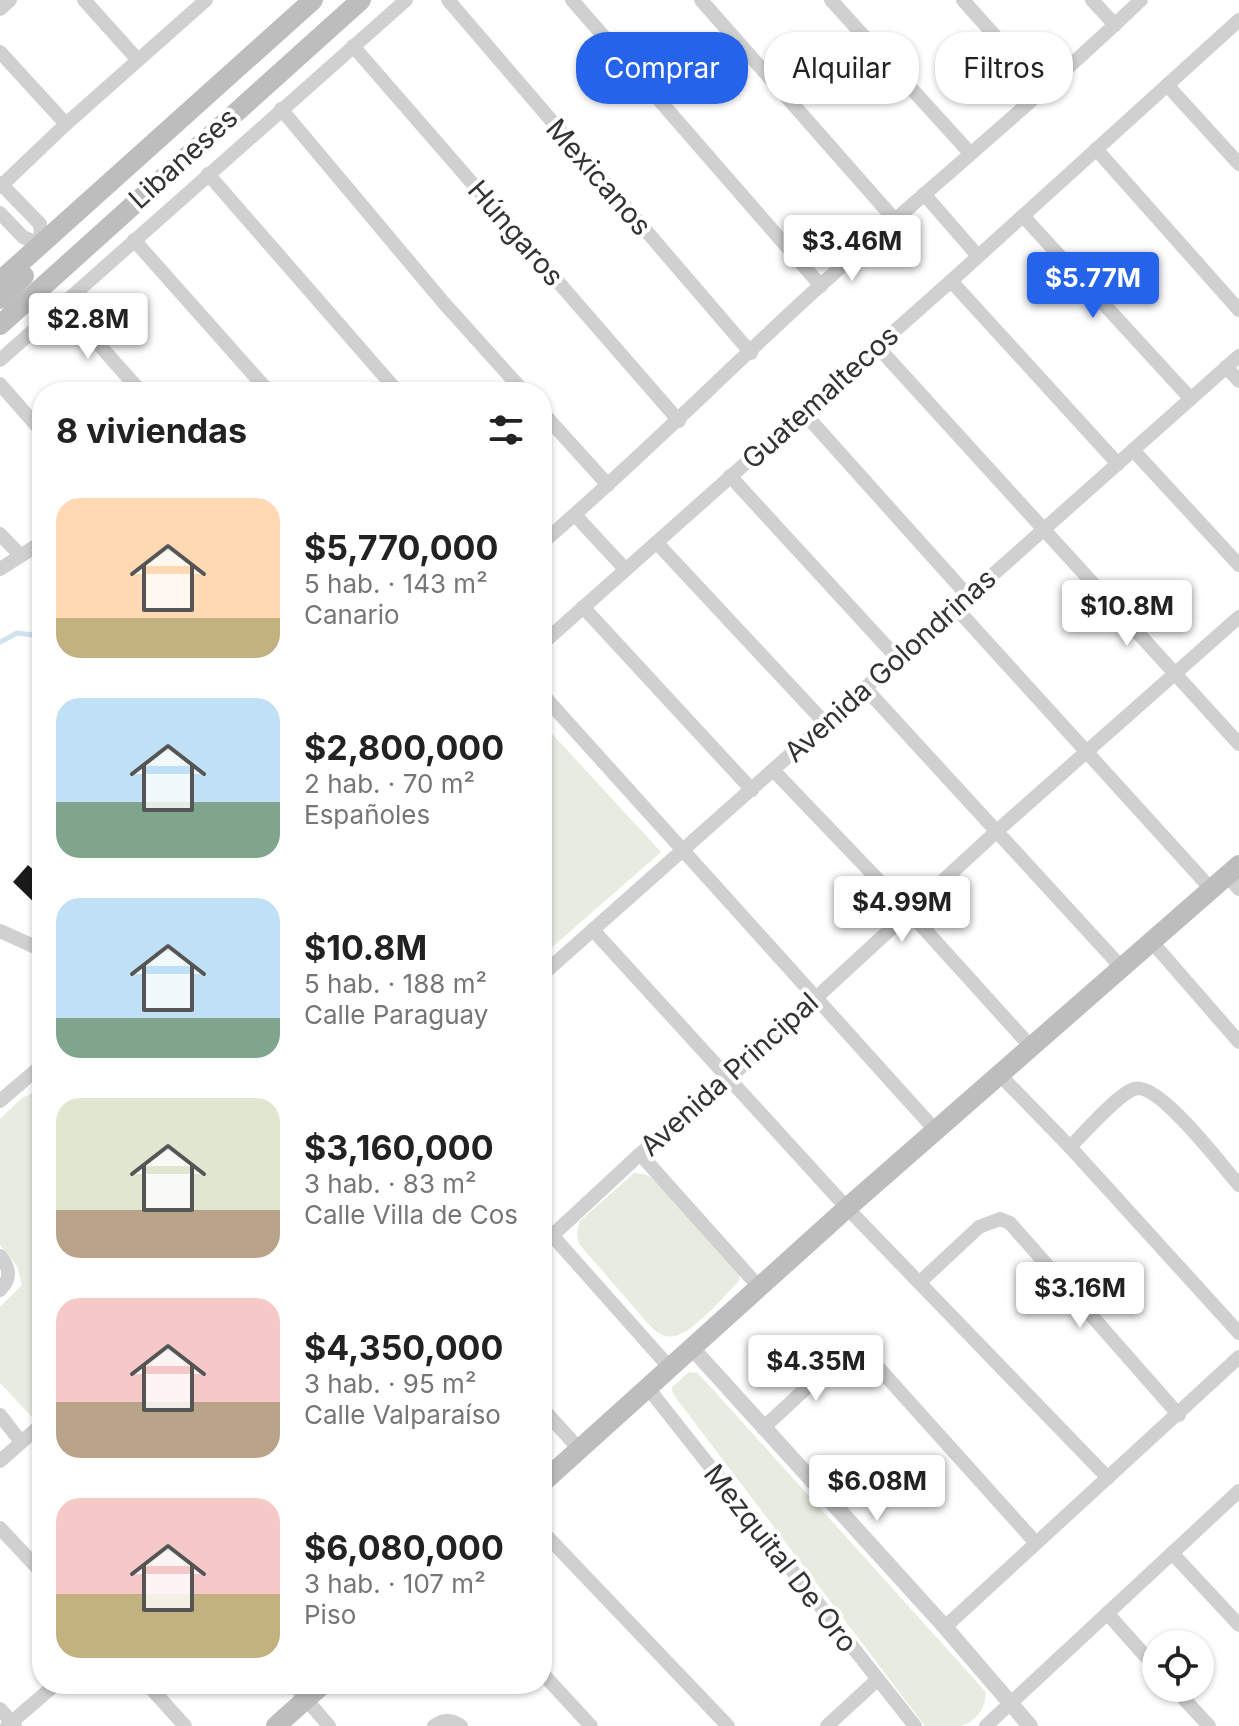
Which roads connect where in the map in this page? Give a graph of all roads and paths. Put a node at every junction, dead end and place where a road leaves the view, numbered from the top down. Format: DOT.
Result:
graph roads {
  1 [pos="10,0"];
  2 [pos="84,0"];
  3 [pos="206,0"];
  4 [pos="313,0"];
  5 [pos="361,0"];
  6 [pos="406,0"];
  7 [pos="448,0"];
  8 [pos="572,0"];
  9 [pos="701,0"];
  10 [pos="831,0"];
  11 [pos="963,0"];
  12 [pos="1092,0"];
  13 [pos="1141,0"];
  14 [pos="0,9"];
  15 [pos="1239,20"];
  16 [pos="1115,25"];
  17 [pos="991,32"];
  18 [pos="353,46"];
  19 [pos="0,52"];
  20 [pos="138,60"];
  21 [pos="1073,63"];
  22 [pos="1167,85"];
  23 [pos="1027,104"];
  24 [pos="281,109"];
  25 [pos="66,124"];
  26 [pos="1096,149"];
  27 [pos="970,153"];
  28 [pos="1239,164"];
  29 [pos="208,174"];
  30 [pos="1,185"];
  31 [pos="924,194"];
  32 [pos="0,213"];
  33 [pos="122,213"];
  34 [pos="1023,216"];
  35 [pos="895,220"];
  36 [pos="134,240"];
  37 [pos="42,245"];
  38 [pos="978,256"];
  39 [pos="0,281"];
  40 [pos="951,281"];
  41 [pos="821,286"];
  42 [pos="0,299"];
  43 [pos="63,304"];
  44 [pos="1239,310"];
  45 [pos="0,325"];
  46 [pos="876,345"];
  47 [pos="751,353"];
  48 [pos="1239,356"];
  49 [pos="0,360"];
  50 [pos="1226,367"];
  51 [pos="1239,381"];
  52 [pos="132,382"];
  53 [pos="260,382"];
  54 [pos="389,382"];
  55 [pos="515,382"];
  56 [pos="0,384"];
  57 [pos="1190,398"];
  58 [pos="803,412"];
  59 [pos="32,421"];
  60 [pos="679,421"];
  61 [pos="552,423"];
  62 [pos="1133,450"];
  63 [pos="1118,464"];
  64 [pos="730,476"];
  65 [pos="608,485"];
  66 [pos="575,515"];
  67 [pos="1043,527"];
  68 [pos="0,534"];
  69 [pos="552,535"];
  70 [pos="657,543"];
  71 [pos="32,549"];
  72 [pos="21,556"];
  73 [pos="1239,565"];
  74 [pos="0,569"];
  75 [pos="625,569"];
  76 [pos="968,596"];
  77 [pos="583,607"];
  78 [pos="956,608"];
  79 [pos="1239,617"];
  80 [pos="552,635"];
  81 [pos="898,659"];
  82 [pos="1176,674"];
  83 [pos="866,689"];
  84 [pos="552,705"];
  85 [pos="825,723"];
  86 [pos="1239,744"];
  87 [pos="1087,751"];
  88 [pos="774,771"];
  89 [pos="752,790"];
  90 [pos="998,830"];
  91 [pos="684,852"];
  92 [pos="1229,880"];
  93 [pos="909,912"];
  94 [pos="593,930"];
  95 [pos="0,931"];
  96 [pos="1152,942"];
  97 [pos="32,945"];
  98 [pos="552,966"];
  99 [pos="1122,968"];
  100 [pos="814,997"];
  101 [pos="1239,1042"];
  102 [pos="1032,1048"];
  103 [pos="1001,1076"];
  104 [pos="32,1079"];
  105 [pos="727,1080"];
  106 [pos="1,1097"];
  107 [pos="937,1132"];
  108 [pos="1070,1147"];
  109 [pos="640,1154"];
  110 [pos="1239,1185"];
  111 [pos="847,1208"];
  112 [pos="552,1230"];
  113 [pos="552,1241"];
  114 [pos="0,1256"];
  115 [pos="920,1282"];
  116 [pos="759,1287"];
  117 [pos="0,1290"];
  118 [pos="1239,1333"];
  119 [pos="692,1348"];
  120 [pos="1239,1357"];
  121 [pos="670,1368"];
  122 [pos="648,1388"];
  123 [pos="0,1415"];
  124 [pos="1179,1415"];
  125 [pos="552,1419"];
  126 [pos="763,1428"];
  127 [pos="32,1433"];
  128 [pos="21,1442"];
  129 [pos="581,1451"];
  130 [pos="0,1461"];
  131 [pos="552,1475"];
  132 [pos="1108,1478"];
  133 [pos="1239,1491"];
  134 [pos="0,1528"];
  135 [pos="552,1541"];
  136 [pos="1036,1543"];
  137 [pos="1172,1553"];
  138 [pos="32,1562"];
  139 [pos="1107,1613"];
  140 [pos="1239,1625"];
  141 [pos="945,1627"];
  142 [pos="1142,1652"];
  143 [pos="877,1680"];
  144 [pos="552,1684"];
  145 [pos="45,1694"];
  146 [pos="156,1694"];
  147 [pos="299,1694"];
  148 [pos="302,1694"];
  149 [pos="1187,1702"];
  150 [pos="1010,1704"];
  151 [pos="0,1709"];
  152 [pos="456,1723"];
  153 [pos="11,1725"];
  154 [pos="185,1726"];
  155 [pos="276,1726"];
  156 [pos="329,1726"];
  157 [pos="434,1726"];
  158 [pos="591,1726"];
  159 [pos="728,1726"];
  160 [pos="827,1726"];
  161 [pos="915,1726"];
  162 [pos="986,1726"];
  163 [pos="1030,1726"];
  164 [pos="1209,1726"];
  1 -- 14 [label="street"];
  2 -- 20 [label="street"];
  3 -- 20 [label="street"];
  4 -- 37 [label="main road, Libaneses"];
  5 -- 33 [label="main road, Libaneses"];
  6 -- 18 [label="street, Libaneses"];
  7 -- 47 [label="street, Mexicanos"];
  8 -- 41 [label="street"];
  9 -- 35 [label="street"];
  10 -- 27 [label="street"];
  11 -- 17 [label="street"];
  12 -- 16 [label="street"];
  13 -- 16 [label="street"];
  15 -- 22 [label="street, Guatemaltecos"];
  16 -- 21 [label="street"];
  18 -- 24 [label="street, Libaneses"];
  18 -- 60 [label="street, Húngaros"];
  19 -- 25 [label="street"];
  20 -- 25 [label="street"];
  22 -- 26 [label="street, Guatemaltecos"];
  22 -- 28 [label="street"];
  23 -- 27 [label="street"];
  24 -- 29 [label="street, Libaneses"];
  24 -- 55 [label="street"];
  25 -- 30 [label="street"];
  26 -- 34 [label="street, Guatemaltecos"];
  26 -- 44 [label="street"];
  27 -- 31 [label="street"];
  29 -- 36 [label="street, Libaneses"];
  29 -- 54 [label="street"];
  30 -- 37 [label="street"];
  31 -- 35 [label="street"];
  31 -- 38 [label="street"];
  32 -- 37 [label="street"];
  33 -- 37 [label="main road"];
  33 -- 45 [label="main road, Libaneses"];
  34 -- 38 [label="street, Guatemaltecos"];
  34 -- 57 [label="street"];
  35 -- 41 [label="street"];
  36 -- 43 [label="street, Libaneses"];
  36 -- 53 [label="street"];
  37 -- 39 [label="main road, Libaneses"];
  37 -- 42 [label="main road"];
  38 -- 40 [label="street, Guatemaltecos"];
  40 -- 46 [label="street, Guatemaltecos"];
  40 -- 63 [label="street"];
  41 -- 47 [label="street"];
  43 -- 49 [label="street, Libaneses"];
  43 -- 52 [label="street"];
  46 -- 58 [label="street, Guatemaltecos"];
  46 -- 67 [label="street"];
  47 -- 60 [label="street"];
  48 -- 50 [label="street, Avenida Golondrinas"];
  50 -- 51 [label="street"];
  50 -- 57 [label="street, Avenida Golondrinas"];
  56 -- 59 [label="street"];
  57 -- 62 [label="street, Avenida Golondrinas"];
  58 -- 64 [label="street, Guatemaltecos"];
  58 -- 76 [label="street"];
  60 -- 65 [label="street"];
  61 -- 65 [label="street"];
  62 -- 63 [label="street, Avenida Golondrinas"];
  62 -- 73 [label="street"];
  63 -- 67 [label="street, Avenida Golondrinas"];
  64 -- 70 [label="street, Guatemaltecos"];
  64 -- 81 [label="street"];
  65 -- 66 [label="street"];
  66 -- 69 [label="street"];
  66 -- 75 [label="street"];
  67 -- 76 [label="street, Avenida Golondrinas"];
  67 -- 82 [label="street"];
  68 -- 72 [label="street"];
  70 -- 75 [label="street, Guatemaltecos"];
  70 -- 85 [label="street"];
  71 -- 72 [label="street"];
  72 -- 74 [label="street"];
  75 -- 77 [label="street, Guatemaltecos"];
  76 -- 78 [label="street, Avenida Golondrinas"];
  77 -- 80 [label="street, Guatemaltecos"];
  77 -- 89 [label="street"];
  78 -- 81 [label="street, Avenida Golondrinas"];
  78 -- 87 [label="street"];
  79 -- 82 [label="street, Avenida Principal"];
  81 -- 83 [label="street, Avenida Golondrinas"];
  82 -- 86 [label="street"];
  82 -- 87 [label="street, Avenida Principal"];
  83 -- 85 [label="street, Avenida Golondrinas"];
  83 -- 90 [label="street"];
  84 -- 91 [label="street"];
  85 -- 88 [label="street, Avenida Golondrinas"];
  87 -- 90 [label="street, Avenida Principal"];
  87 -- 92 [label="street"];
  88 -- 89 [label="street, Avenida Golondrinas"];
  88 -- 93 [label="street"];
  89 -- 91 [label="street, Avenida Golondrinas"];
  90 -- 93 [label="street, Avenida Principal"];
  90 -- 99 [label="street"];
  91 -- 94 [label="street, Avenida Golondrinas"];
  91 -- 100 [label="street"];
  92 -- 96 [label="main road"];
  93 -- 100 [label="street, Avenida Principal"];
  93 -- 102 [label="street"];
  94 -- 98 [label="street, Avenida Golondrinas"];
  94 -- 105 [label="street"];
  95 -- 97 [label="street"];
  96 -- 99 [label="main road"];
  96 -- 101 [label="street"];
  99 -- 102 [label="main road"];
  100 -- 105 [label="street, Avenida Principal"];
  100 -- 107 [label="street"];
  102 -- 103 [label="main road"];
  103 -- 107 [label="main road"];
  103 -- 108 [label="street"];
  104 -- 106 [label="street"];
  105 -- 109 [label="street, Avenida Principal"];
  105 -- 111 [label="street"];
  107 -- 111 [label="main road"];
  108 -- 110 [label="street"];
  108 -- 118 [label="street"];
  109 -- 112 [label="street, Avenida Principal"];
  109 -- 116 [label="street"];
  111 -- 115 [label="street"];
  111 -- 116 [label="main road"];
  113 -- 121 [label="street"];
  114 -- 117 [label="street"];
  115 -- 124 [label="street"];
  115 -- 132 [label="street"];
  116 -- 119 [label="main road"];
  119 -- 121 [label="main road"];
  119 -- 126 [label="street"];
  120 -- 124 [label="street"];
  121 -- 122 [label="main road"];
  122 -- 129 [label="main road"];
  122 -- 143 [label="street, Mezquital De Oro"];
  123 -- 128 [label="street"];
  124 -- 132 [label="street"];
  125 -- 129 [label="street"];
  126 -- 136 [label="street"];
  126 -- 141 [label="street"];
  127 -- 128 [label="street"];
  128 -- 130 [label="street"];
  129 -- 131 [label="main road"];
  132 -- 136 [label="street"];
  133 -- 137 [label="street"];
  134 -- 138 [label="street"];
  135 -- 159 [label="street"];
  136 -- 141 [label="street"];
  137 -- 139 [label="street"];
  137 -- 140 [label="street"];
  139 -- 142 [label="street"];
  139 -- 150 [label="street"];
  141 -- 150 [label="street"];
  143 -- 160 [label="street"];
  143 -- 161 [label="street, Mezquital De Oro"];
  144 -- 158 [label="street"];
  145 -- 153 [label="street"];
  146 -- 154 [label="street"];
  147 -- 155 [label="main road"];
  148 -- 156 [label="street"];
  149 -- 164 [label="street"];
  150 -- 162 [label="street"];
  150 -- 163 [label="street"];
  151 -- 153 [label="street"];
  152 -- 157 [label="street"];
}
